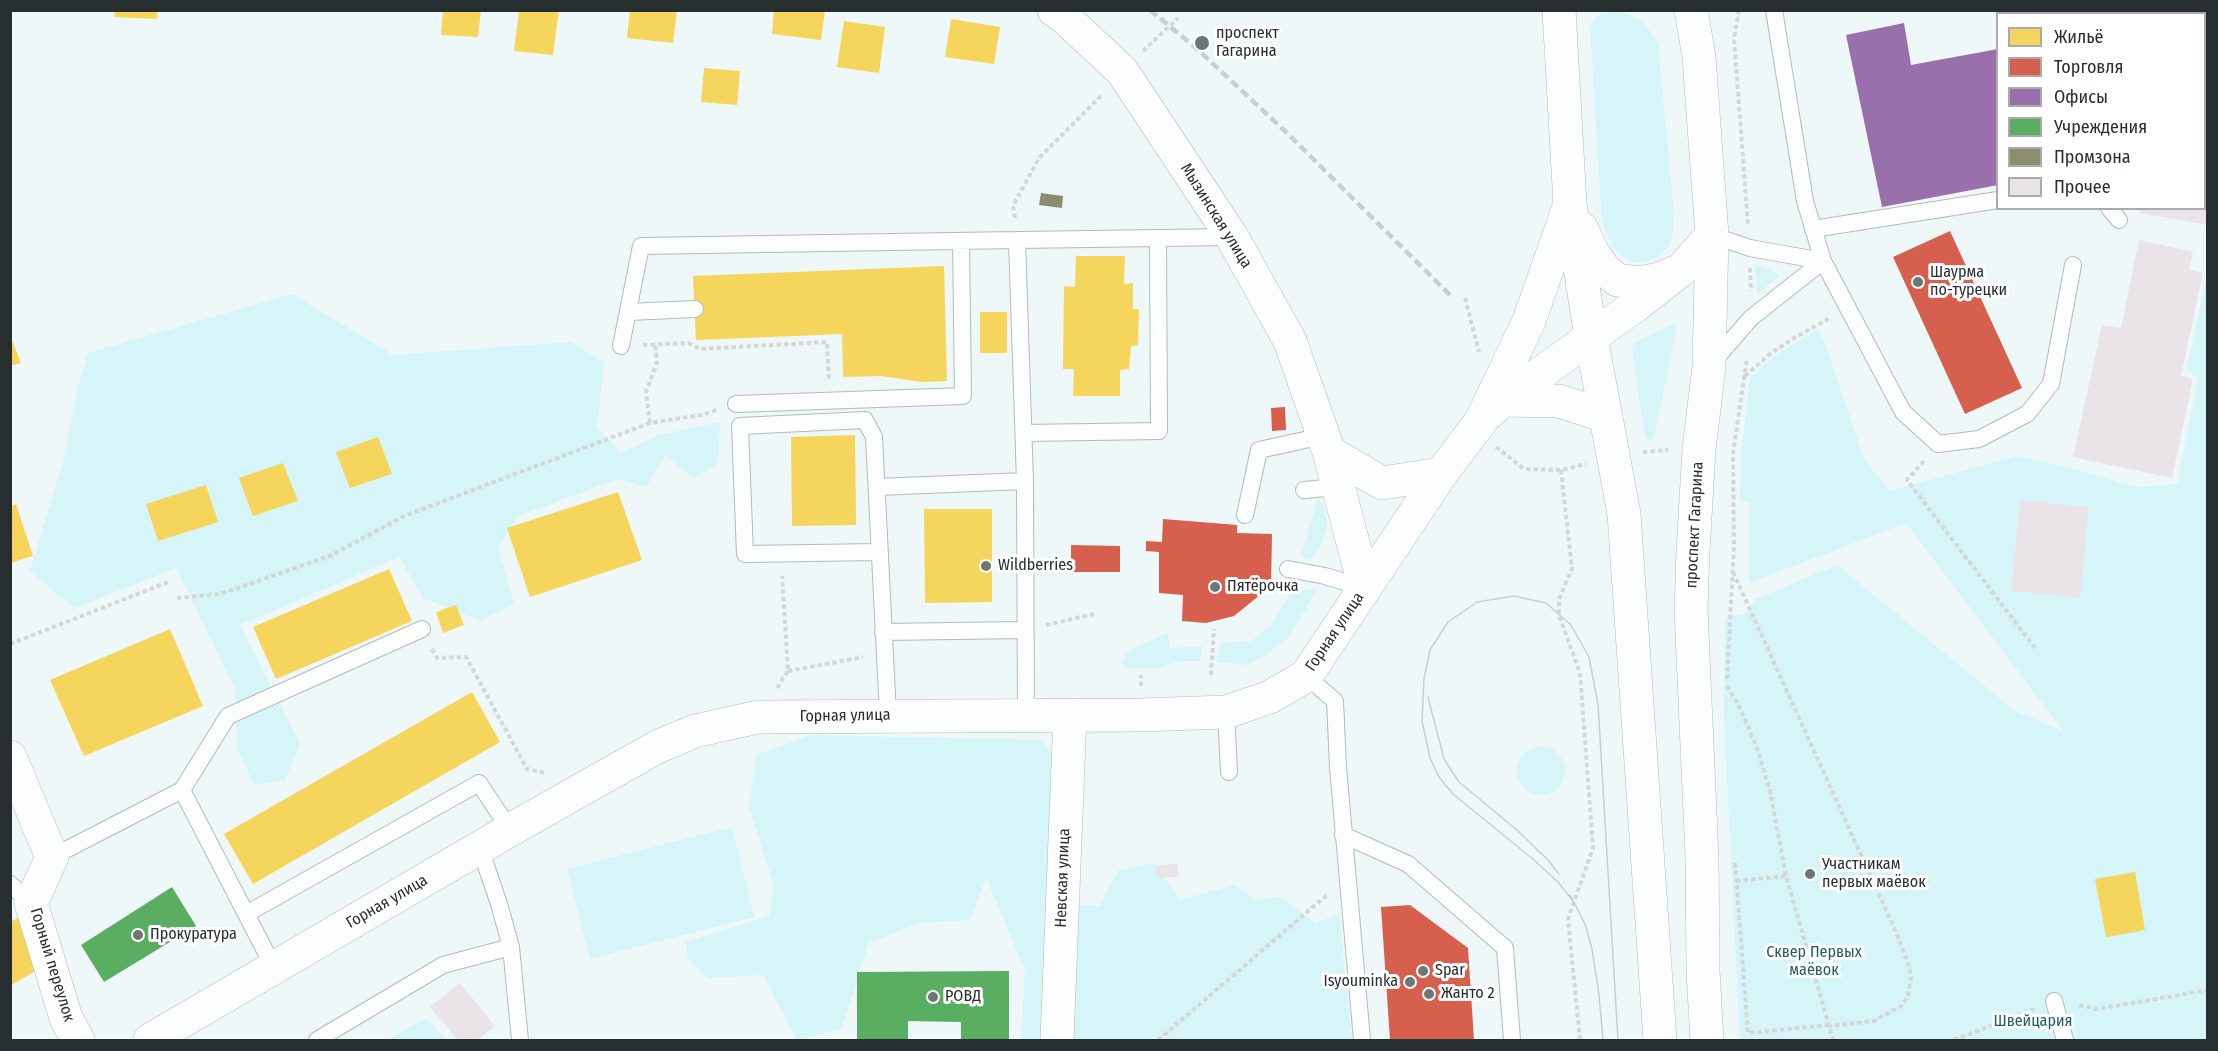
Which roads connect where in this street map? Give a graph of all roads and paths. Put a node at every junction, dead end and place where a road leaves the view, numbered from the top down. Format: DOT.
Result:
graph roads {
  1 [pos="1054,10"];
  2 [pos="1559,10"];
  3 [pos="1774,10"];
  4 [pos="1692,11"];
  5 [pos="1178,18"];
  6 [pos="1158,37"];
  7 [pos="1122,70"];
  8 [pos="1996,200"];
  9 [pos="1570,204"];
  10 [pos="1813,229"];
  11 [pos="1712,235"];
  12 [pos="1232,237"];
  13 [pos="1158,239"];
  14 [pos="1017,240"];
  15 [pos="961,242"];
  16 [pos="1822,261"];
  17 [pos="2073,265"];
  18 [pos="1681,270"];
  19 [pos="1465,297"];
  20 [pos="695,309"];
  21 [pos="1848,309"];
  22 [pos="628,312"];
  23 [pos="1591,337"];
  24 [pos="655,344"];
  25 [pos="621,346"];
  26 [pos="1480,354"];
  27 [pos="1708,366"];
  28 [pos="1744,377"];
  29 [pos="830,389"];
  30 [pos="736,404"];
  31 [pos="1492,411"];
  32 [pos="1606,416"];
  33 [pos="650,423"];
  34 [pos="1024,433"];
  35 [pos="1326,444"];
  36 [pos="1938,444"];
  37 [pos="1562,470"];
  38 [pos="1441,474"];
  39 [pos="1025,481"];
  40 [pos="877,487"];
  41 [pos="1338,487"];
  42 [pos="1304,490"];
  43 [pos="1245,515"];
  44 [pos="879,552"];
  45 [pos="780,554"];
  46 [pos="1288,569"];
  47 [pos="1732,572"];
  48 [pos="171,581"];
  49 [pos="1365,588"];
  50 [pos="177,598"];
  51 [pos="1095,614"];
  52 [pos="423,629"];
  53 [pos="1215,629"];
  54 [pos="1025,630"];
  55 [pos="883,632"];
  56 [pos="10,644"];
  57 [pos="2034,648"];
  58 [pos="884,653"];
  59 [pos="788,671"];
  60 [pos="1211,675"];
  61 [pos="1306,676"];
  62 [pos="1726,696"];
  63 [pos="1226,712"];
  64 [pos="888,715"];
  65 [pos="1070,715"];
  66 [pos="1026,716"];
  67 [pos="758,717"];
  68 [pos="10,757"];
  69 [pos="1229,772"];
  70 [pos="549,774"];
  71 [pos="182,790"];
  72 [pos="510,830"];
  73 [pos="1343,835"];
  74 [pos="480,848"];
  75 [pos="52,857"];
  76 [pos="1735,857"];
  77 [pos="1786,876"];
  78 [pos="1347,878"];
  79 [pos="1736,880"];
  80 [pos="21,894"];
  81 [pos="246,914"];
  82 [pos="511,947"];
  83 [pos="274,968"];
  84 [pos="2208,990"];
  85 [pos="2054,1001"];
  86 [pos="1829,1025"];
  87 [pos="78,1041"];
  88 [pos="150,1041"];
  89 [pos="318,1041"];
  90 [pos="520,1041"];
  91 [pos="1057,1041"];
  92 [pos="1158,1041"];
  93 [pos="1362,1041"];
  94 [pos="1512,1041"];
  95 [pos="1580,1041"];
  96 [pos="1660,1041"];
  97 [pos="1707,1041"];
  98 [pos="1833,1041"];
  99 [pos="1954,1041"];
  100 [pos="2065,1041"];
  1 -- 7 [label="main road, Мызинская улица"];
  2 -- 9 [label="main road"];
  3 -- 10 [label="lane"];
  4 -- 11 [label="main road, проспект Гагарина"];
  5 -- 6 [label="path"];
  7 -- 12 [label="main road, Мызинская улица"];
  7 -- 14 [label="path"];
  8 -- 10 [label="lane"];
  9 -- 18 [label="main road"];
  9 -- 23 [label="main road"];
  9 -- 31 [label="main road, Горная улица"];
  10 -- 16 [label="lane"];
  11 -- 16 [label="lane"];
  11 -- 18 [label="main road, Горная улица"];
  11 -- 27 [label="main road, проспект Гагарина"];
  12 -- 13 [label="lane"];
  12 -- 35 [label="main road, Мызинская улица"];
  13 -- 14 [label="lane"];
  13 -- 34 [label="lane"];
  14 -- 15 [label="lane"];
  14 -- 34 [label="lane"];
  15 -- 22 [label="lane"];
  15 -- 30 [label="lane"];
  16 -- 21 [label="lane"];
  16 -- 27 [label="lane"];
  17 -- 36 [label="lane"];
  18 -- 23 [label="main road, Горная улица"];
  19 -- 26 [label="path"];
  20 -- 22 [label="lane"];
  21 -- 28 [label="path"];
  21 -- 36 [label="lane"];
  22 -- 25 [label="lane"];
  23 -- 31 [label="main road, Горная улица"];
  23 -- 32 [label="main road"];
  24 -- 25 [label="path"];
  24 -- 29 [label="path"];
  24 -- 33 [label="path"];
  27 -- 97 [label="main road, проспект Гагарина"];
  30 -- 33 [label="path"];
  31 -- 32 [label="main road"];
  31 -- 38 [label="main road, Горная улица"];
  32 -- 96 [label="main road"];
  33 -- 50 [label="path"];
  34 -- 39 [label="lane"];
  35 -- 38 [label="main road"];
  35 -- 41 [label="main road, Мызинская улица"];
  35 -- 43 [label="lane"];
  36 -- 57 [label="path"];
  37 -- 95 [label="path"];
  38 -- 49 [label="main road, Горная улица"];
  39 -- 40 [label="lane"];
  39 -- 54 [label="lane"];
  40 -- 44 [label="lane"];
  40 -- 45 [label="lane"];
  41 -- 42 [label="lane"];
  41 -- 49 [label="main road, Мызинская улица"];
  44 -- 45 [label="lane"];
  44 -- 55 [label="lane"];
  45 -- 59 [label="path"];
  46 -- 49 [label="lane"];
  47 -- 86 [label="path"];
  48 -- 56 [label="path"];
  49 -- 61 [label="main road, Горная улица"];
  51 -- 54 [label="path"];
  52 -- 70 [label="path"];
  52 -- 71 [label="lane"];
  53 -- 60 [label="path"];
  54 -- 55 [label="lane"];
  54 -- 66 [label="lane"];
  55 -- 58 [label="lane"];
  58 -- 59 [label="path"];
  58 -- 64 [label="lane"];
  59 -- 67 [label="path"];
  61 -- 63 [label="main road, Горная улица"];
  61 -- 73 [label="lane"];
  62 -- 77 [label="path"];
  63 -- 65 [label="main road, Горная улица"];
  63 -- 69 [label="lane"];
  64 -- 66 [label="main road, Горная улица"];
  64 -- 67 [label="main road, Горная улица"];
  65 -- 66 [label="main road, Горная улица"];
  65 -- 91 [label="main road, Невская улица"];
  67 -- 72 [label="main road, Горная улица"];
  68 -- 75 [label="main road"];
  71 -- 75 [label="lane"];
  71 -- 81 [label="lane"];
  72 -- 74 [label="main road, Горная улица"];
  72 -- 81 [label="lane"];
  73 -- 78 [label="lane"];
  73 -- 94 [label="lane"];
  74 -- 82 [label="lane"];
  74 -- 83 [label="main road, Горная улица"];
  75 -- 80 [label="main road, Горный переулок"];
  76 -- 79 [label="path"];
  77 -- 79 [label="path"];
  77 -- 86 [label="path"];
  78 -- 92 [label="path"];
  78 -- 93 [label="lane"];
  79 -- 86 [label="path"];
  80 -- 87 [label="main road, Горный переулок"];
  81 -- 83 [label="lane"];
  82 -- 89 [label="lane"];
  82 -- 90 [label="lane"];
  83 -- 88 [label="main road, Горная улица"];
  84 -- 85 [label="path"];
  85 -- 99 [label="path"];
  85 -- 100 [label="lane"];
  86 -- 98 [label="path"];
}
